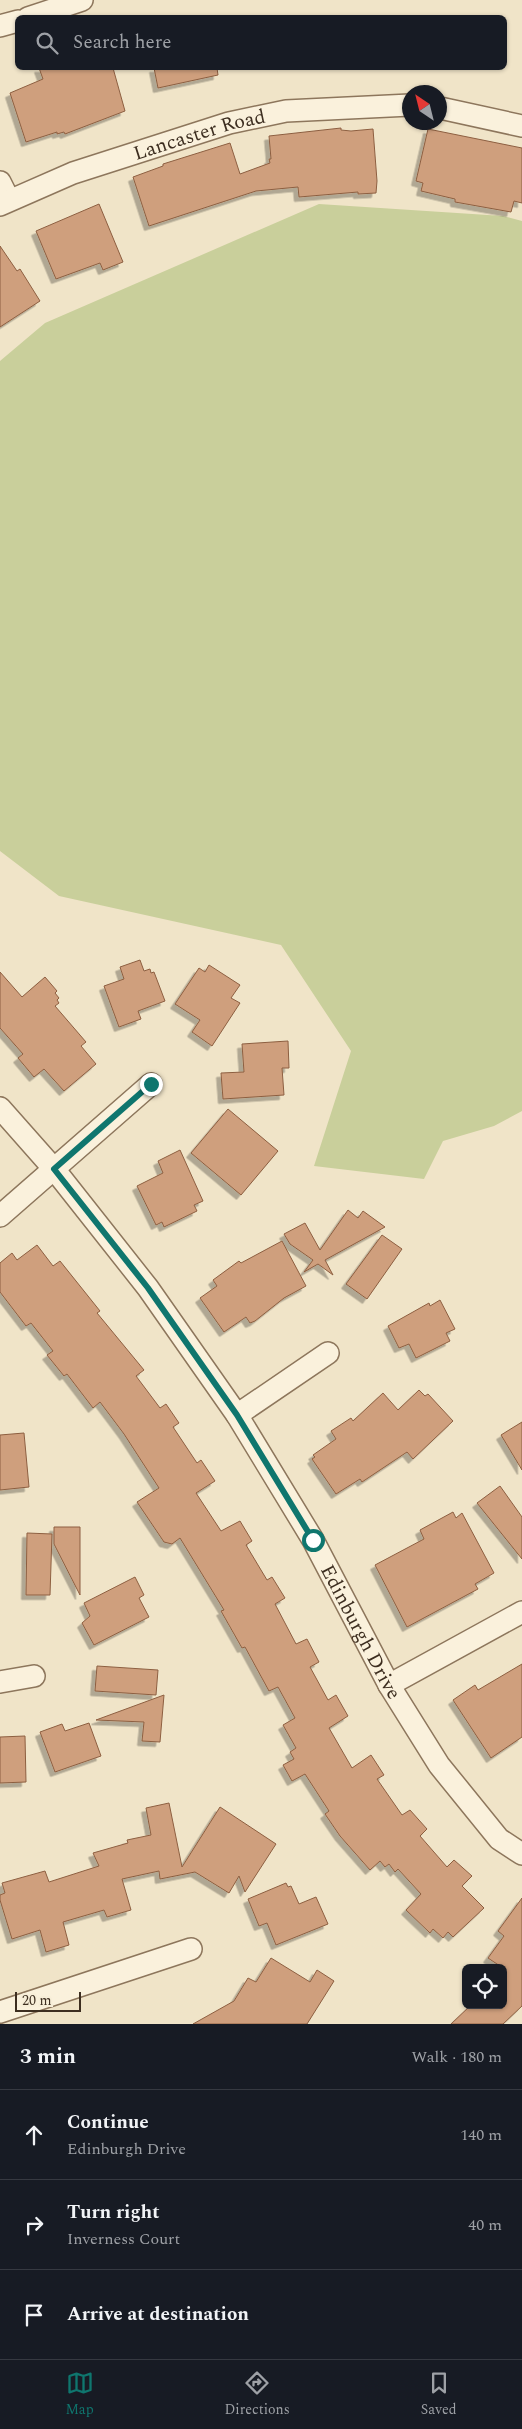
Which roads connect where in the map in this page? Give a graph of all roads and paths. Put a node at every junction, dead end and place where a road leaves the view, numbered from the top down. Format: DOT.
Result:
graph roads {
  1 [pos="82,0"];
  2 [pos="37,15"];
  3 [pos="15,22"];
  4 [pos="0,26"];
  5 [pos="402,105"];
  6 [pos="447,110"];
  7 [pos="522,126"];
  8 [pos="3,196"];
  9 [pos="151,1084"];
  10 [pos="0,1108"];
  11 [pos="54,1169"];
  12 [pos="0,1216"];
  13 [pos="328,1353"];
  14 [pos="237,1415"];
  15 [pos="522,1612"];
  16 [pos="34,1676"];
  17 [pos="0,1682"];
  18 [pos="389,1685"];
  19 [pos="522,1854"];
  20 [pos="191,1949"];
  21 [pos="0,2012"];
  1 -- 2 [label="street"];
  3 -- 4 [label="street"];
  5 -- 8 [label="street, Lancaster Road"];
  6 -- 7 [label="street"];
  9 -- 11 [label="street"];
  10 -- 11 [label="street, Edinburgh Drive"];
  11 -- 12 [label="street"];
  11 -- 14 [label="street, Edinburgh Drive"];
  13 -- 14 [label="street"];
  14 -- 18 [label="street, Edinburgh Drive"];
  15 -- 18 [label="street"];
  16 -- 17 [label="street"];
  18 -- 19 [label="street, Edinburgh Drive"];
  20 -- 21 [label="street"];
}
